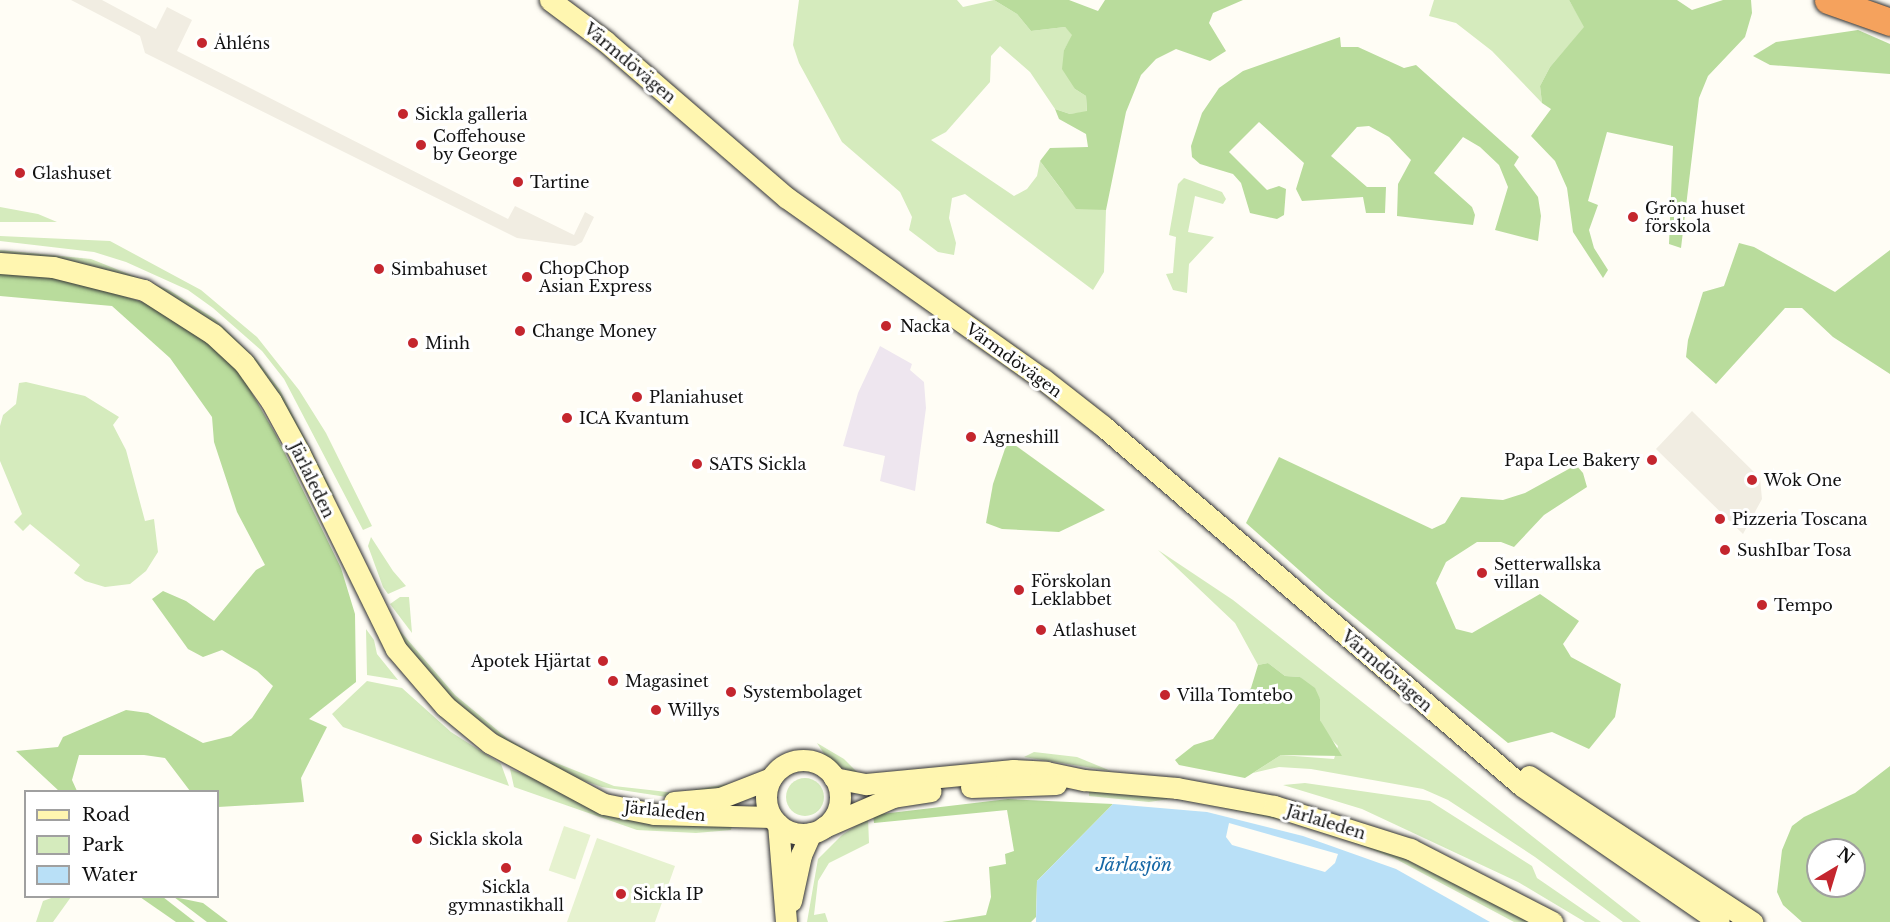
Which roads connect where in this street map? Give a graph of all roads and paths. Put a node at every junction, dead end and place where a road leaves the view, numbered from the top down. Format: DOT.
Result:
graph roads {
  1 [pos="550,0"];
  2 [pos="1828,0"];
  3 [pos="1890,22"];
  4 [pos="0,263"];
  5 [pos="1464,738"];
  6 [pos="771,778"];
  7 [pos="834,778"];
  8 [pos="1083,780"];
  9 [pos="565,783"];
  10 [pos="774,820"];
  11 [pos="818,830"];
  12 [pos="786,922"];
  13 [pos="1552,922"];
  14 [pos="1719,922"];
  15 [pos="1752,922"];
  1 -- 5 [label="main road, Värmdövägen"];
  2 -- 3 [label="highway"];
  4 -- 9 [label="main road, Järlaleden"];
  5 -- 14 [label="main road, Värmdövägen"];
  5 -- 15 [label="main road, Värmdövägen"];
  6 -- 7 [label="main road"];
  6 -- 9 [label="main road, Järlaleden"];
  6 -- 10 [label="main road"];
  7 -- 8 [label="main road, Järlaleden"];
  7 -- 11 [label="main road"];
  8 -- 11 [label="main road, Järlaleden"];
  8 -- 13 [label="main road, Järlaleden"];
  9 -- 10 [label="main road, Järlaleden"];
  10 -- 11 [label="main road"];
  10 -- 12 [label="main road"];
  11 -- 12 [label="main road"];
}
